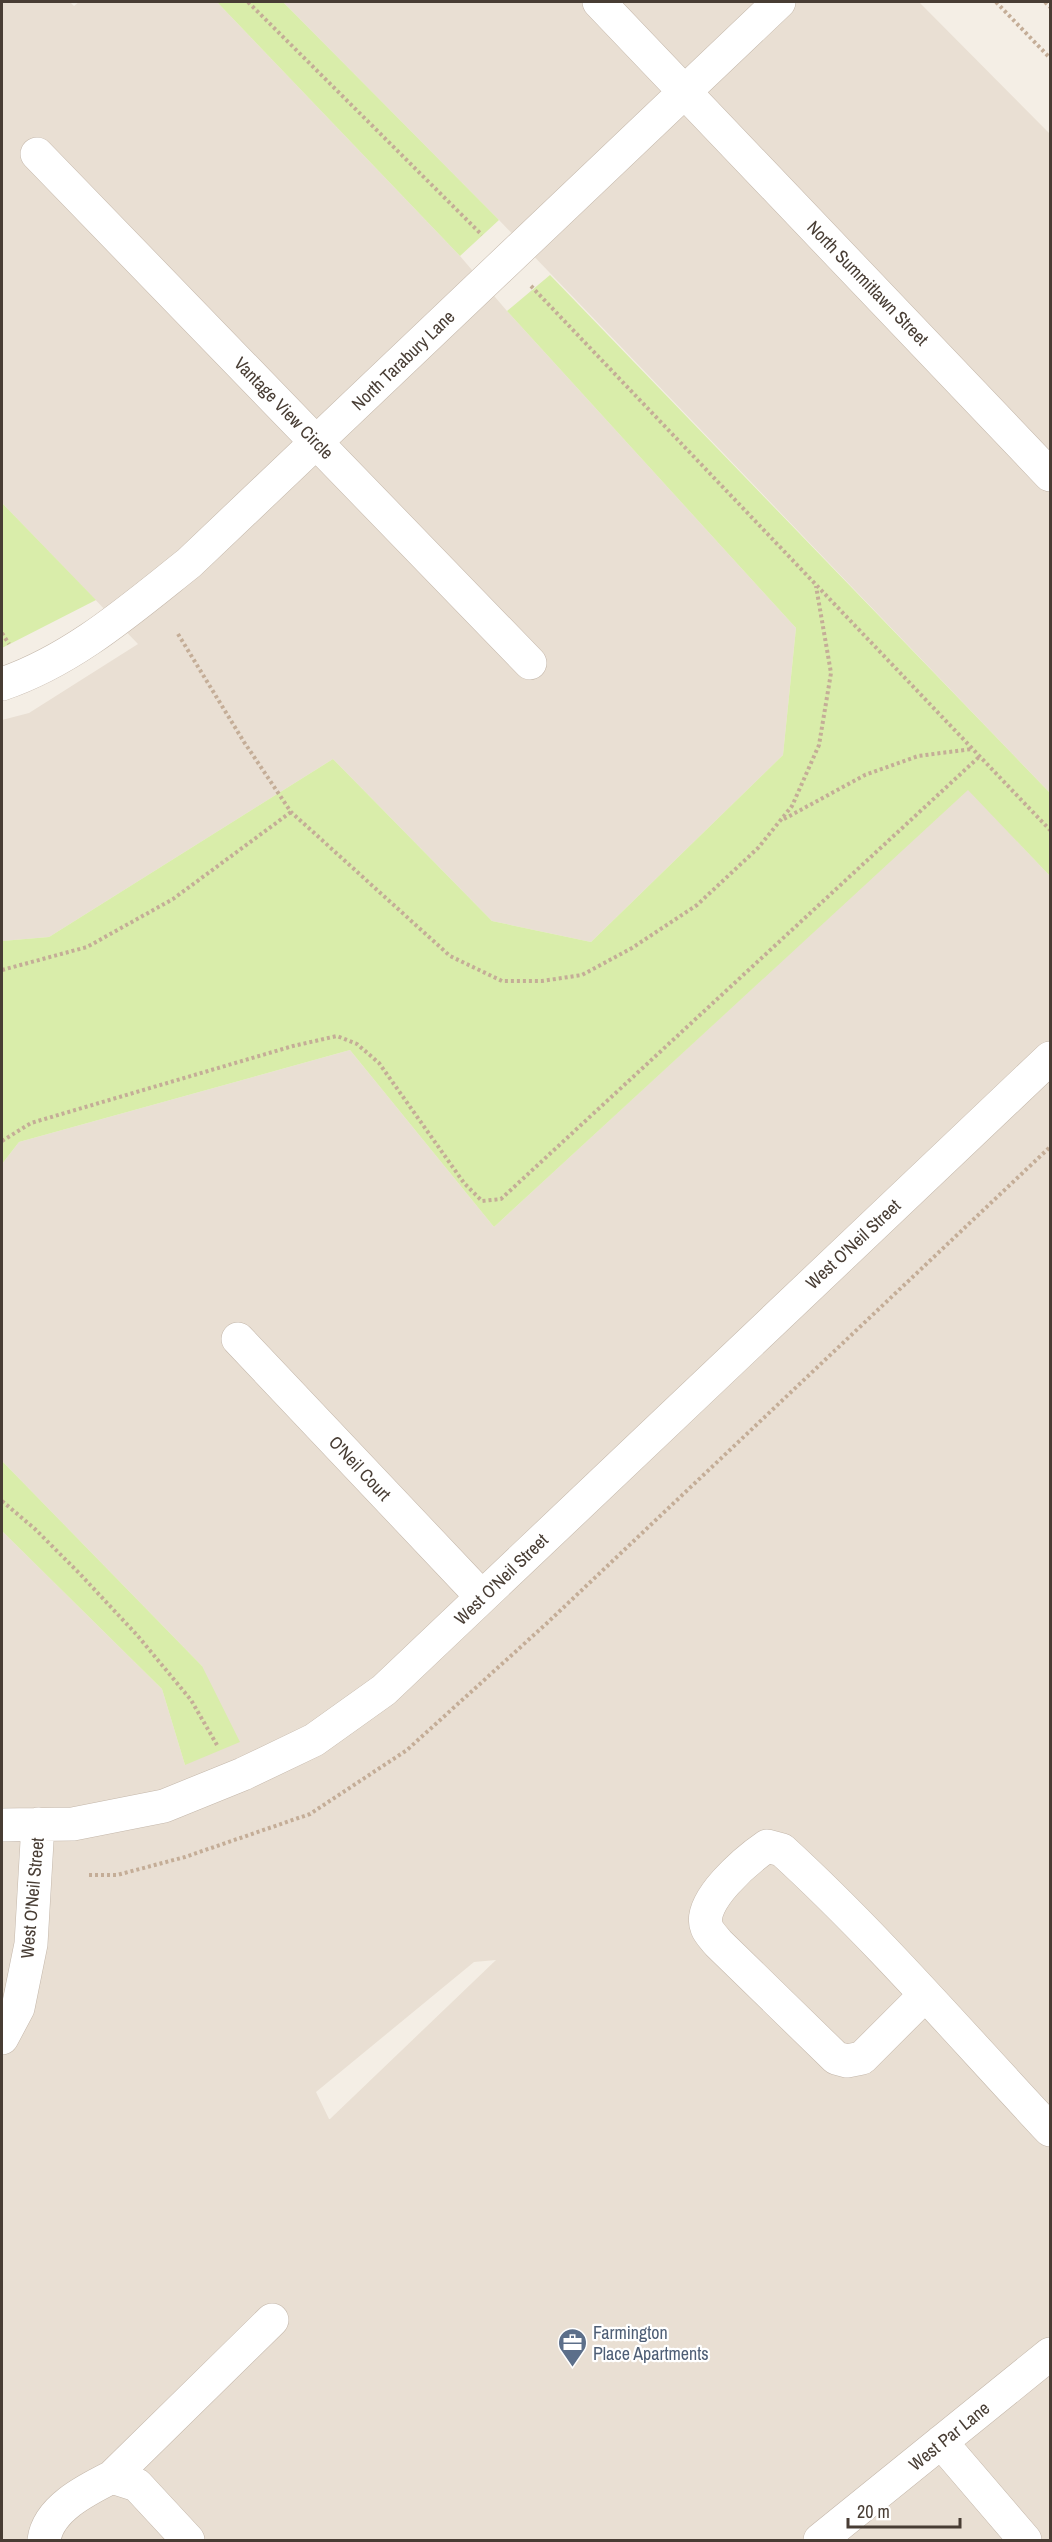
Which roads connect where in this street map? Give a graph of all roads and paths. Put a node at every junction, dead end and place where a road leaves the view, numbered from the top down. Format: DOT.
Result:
graph roads {
  1 [pos="248,2"];
  2 [pos="599,2"];
  3 [pos="779,2"];
  4 [pos="996,2"];
  5 [pos="1046,2"];
  6 [pos="1050,7"];
  7 [pos="1050,58"];
  8 [pos="685,91"];
  9 [pos="37,154"];
  10 [pos="507,261"];
  11 [pos="317,442"];
  12 [pos="1050,475"];
  13 [pos="816,585"];
  14 [pos="178,634"];
  15 [pos="530,663"];
  16 [pos="2,684"];
  17 [pos="973,748"];
  18 [pos="980,756"];
  19 [pos="291,812"];
  20 [pos="781,821"];
  21 [pos="1050,830"];
  22 [pos="2,970"];
  23 [pos="1050,1058"];
  24 [pos="2,1141"];
  25 [pos="1050,1147"];
  26 [pos="238,1339"];
  27 [pos="2,1501"];
  28 [pos="482,1597"];
  29 [pos="217,1745"];
  30 [pos="38,1824"];
  31 [pos="2,1825"];
  32 [pos="89,1875"];
  33 [pos="925,1995"];
  34 [pos="2,2038"];
  35 [pos="1050,2130"];
  36 [pos="272,2320"];
  37 [pos="1050,2354"];
  38 [pos="941,2442"];
  39 [pos="112,2477"];
  40 [pos="44,2541"];
  41 [pos="188,2541"];
  42 [pos="820,2541"];
  43 [pos="1025,2541"];
  1 -- 10 [label="path"];
  2 -- 8 [label="street, North Summitlawn Street"];
  3 -- 8 [label="street, North Tarabury Lane"];
  4 -- 7 [label="path"];
  5 -- 6 [label="path"];
  8 -- 10 [label="street, North Tarabury Lane"];
  8 -- 12 [label="street, North Summitlawn Street"];
  9 -- 11 [label="street, Vantage View Circle"];
  10 -- 11 [label="street, North Tarabury Lane"];
  10 -- 13 [label="path"];
  11 -- 15 [label="street, Vantage View Circle"];
  11 -- 16 [label="street, North Tarabury Lane"];
  13 -- 17 [label="path"];
  13 -- 20 [label="path"];
  14 -- 19 [label="path"];
  17 -- 18 [label="path"];
  17 -- 20 [label="path"];
  18 -- 21 [label="path"];
  18 -- 24 [label="path"];
  19 -- 20 [label="path"];
  19 -- 22 [label="path"];
  23 -- 28 [label="street, West O'Neil Street"];
  25 -- 32 [label="path"];
  26 -- 28 [label="street, O'Neil Court"];
  27 -- 29 [label="path"];
  28 -- 30 [label="street, West O'Neil Street"];
  30 -- 31 [label="street"];
  30 -- 34 [label="street, West O'Neil Street"];
  33 -- 33 [label="street"];
  33 -- 35 [label="street"];
  36 -- 39 [label="street"];
  37 -- 38 [label="street, West Par Lane"];
  38 -- 42 [label="street, West Par Lane"];
  38 -- 43 [label="street"];
  39 -- 40 [label="street"];
  39 -- 41 [label="street"];
}
